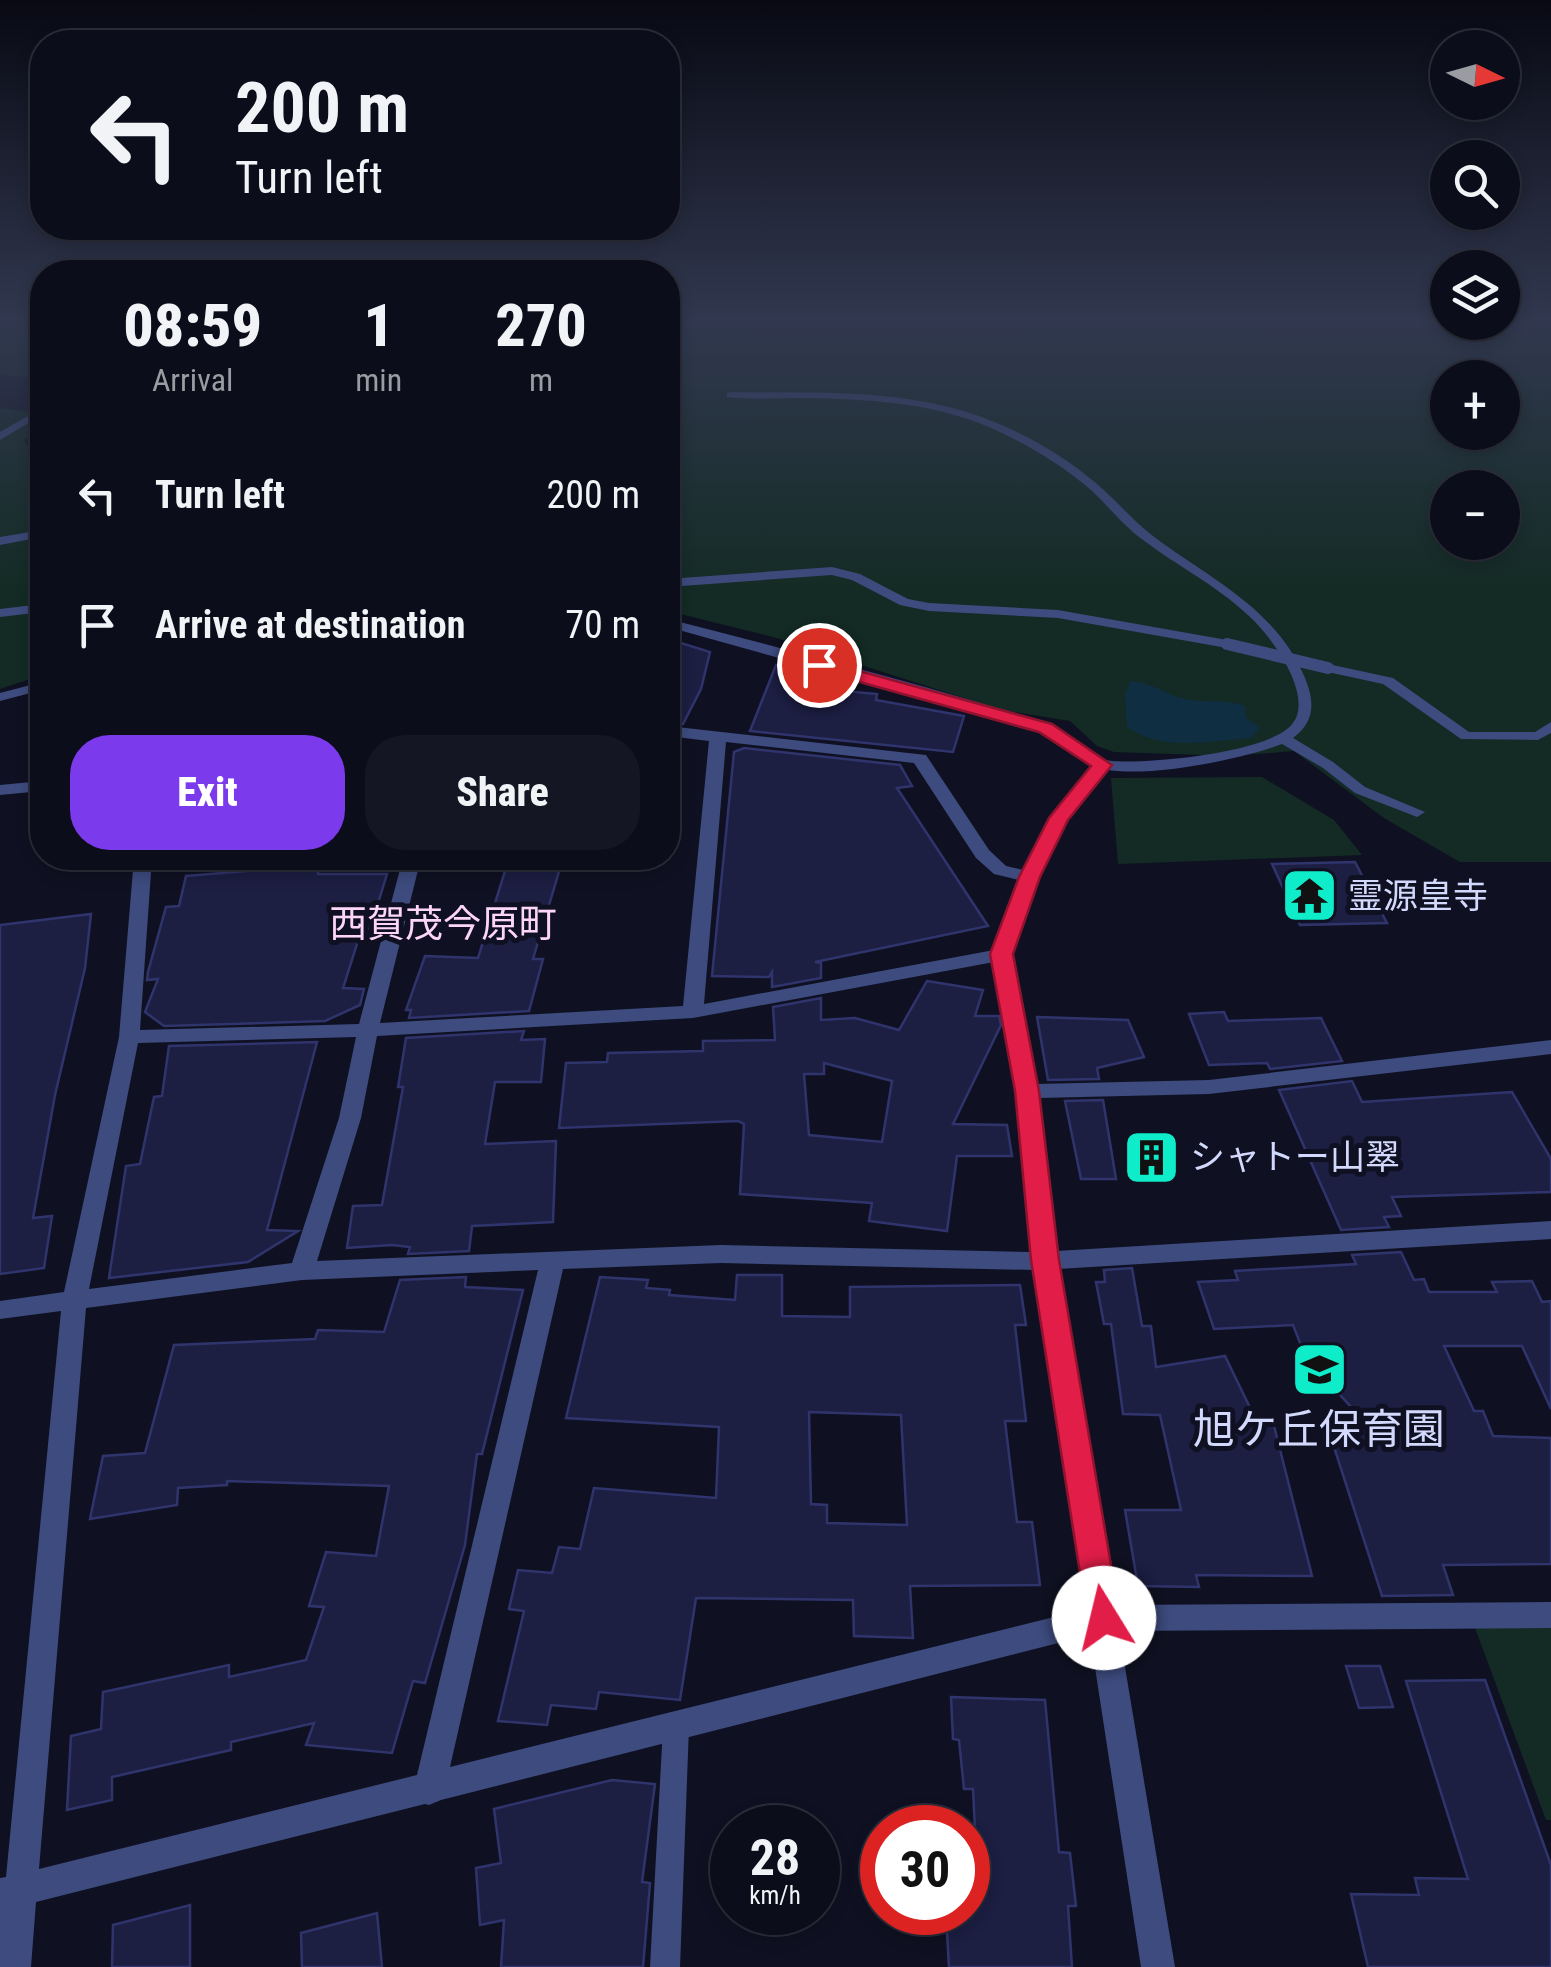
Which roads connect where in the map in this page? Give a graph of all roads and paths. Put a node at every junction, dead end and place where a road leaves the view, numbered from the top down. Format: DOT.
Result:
graph roads {
  1 [pos="960,413"];
  2 [pos="30,418"];
  3 [pos="0,436"];
  4 [pos="30,536"];
  5 [pos="0,541"];
  6 [pos="680,582"];
  7 [pos="30,609"];
  8 [pos="0,613"];
  9 [pos="680,626"];
  10 [pos="30,689"];
  11 [pos="0,698"];
  12 [pos="1551,726"];
  13 [pos="680,732"];
  14 [pos="718,737"];
  15 [pos="1284,739"];
  16 [pos="1102,765"];
  17 [pos="30,787"];
  18 [pos="0,790"];
  19 [pos="1416,812"];
  20 [pos="142,870"];
  21 [pos="409,870"];
  22 [pos="1029,877"];
  23 [pos="1002,954"];
  24 [pos="693,1012"];
  25 [pos="368,1030"];
  26 [pos="129,1037"];
  27 [pos="1551,1047"];
  28 [pos="1027,1091"];
  29 [pos="1551,1230"];
  30 [pos="1045,1260"];
  31 [pos="552,1263"];
  32 [pos="302,1272"];
  33 [pos="75,1298"];
  34 [pos="0,1310"];
  35 [pos="1551,1615"];
  36 [pos="1104,1618"];
  37 [pos="676,1728"];
  38 [pos="429,1790"];
  39 [pos="11,1892"];
  40 [pos="14,1967"];
  41 [pos="665,1967"];
  42 [pos="1158,1967"];
  1 -- 15 [label="lane"];
  2 -- 3 [label="lane"];
  4 -- 5 [label="lane"];
  6 -- 12 [label="lane, bridge"];
  7 -- 8 [label="lane"];
  9 -- 16 [label="lane"];
  10 -- 11 [label="lane"];
  13 -- 14 [label="street"];
  14 -- 22 [label="street"];
  14 -- 24 [label="street"];
  15 -- 16 [label="lane"];
  15 -- 19 [label="lane"];
  16 -- 22 [label="street"];
  17 -- 18 [label="street"];
  20 -- 26 [label="street"];
  21 -- 25 [label="street"];
  22 -- 23 [label="street"];
  23 -- 24 [label="street"];
  23 -- 28 [label="street"];
  24 -- 25 [label="street"];
  25 -- 26 [label="street"];
  25 -- 32 [label="street"];
  26 -- 33 [label="street"];
  27 -- 28 [label="street"];
  28 -- 30 [label="street"];
  29 -- 30 [label="street"];
  30 -- 31 [label="street"];
  30 -- 36 [label="street"];
  31 -- 32 [label="street"];
  31 -- 38 [label="street"];
  32 -- 33 [label="street"];
  33 -- 34 [label="street"];
  33 -- 39 [label="street"];
  35 -- 36 [label="street"];
  36 -- 37 [label="street"];
  36 -- 42 [label="street"];
  37 -- 38 [label="street"];
  37 -- 41 [label="lane"];
  38 -- 39 [label="street"];
  39 -- 40 [label="street"];
}
